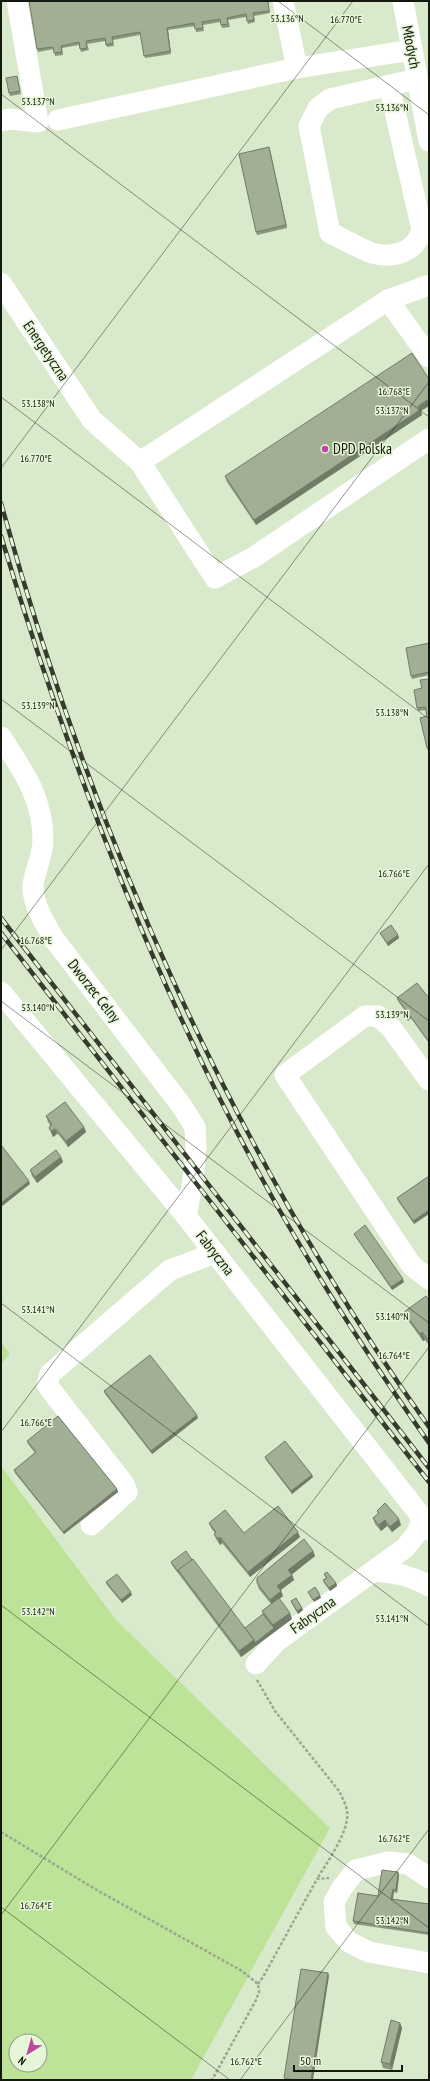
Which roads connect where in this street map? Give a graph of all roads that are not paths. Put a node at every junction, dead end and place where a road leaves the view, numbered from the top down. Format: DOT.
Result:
graph roads {
  1 [pos="17,1"];
  2 [pos="283,1"];
  3 [pos="403,1"];
  4 [pos="412,50"];
  5 [pos="297,68"];
  6 [pos="417,79"];
  7 [pos="389,85"];
  8 [pos="58,120"];
  9 [pos="1,121"];
  10 [pos="429,141"];
  11 [pos="1,283"];
  12 [pos="429,284"];
  13 [pos="388,300"];
  14 [pos="429,357"];
  15 [pos="429,439"];
  16 [pos="140,462"];
  17 [pos="1,737"];
  18 [pos="1,992"];
  19 [pos="429,1080"];
  20 [pos="186,1216"];
  21 [pos="215,1254"];
  22 [pos="429,1279"];
  23 [pos="425,1524"];
  24 [pos="91,1525"];
  25 [pos="375,1570"];
  26 [pos="429,1586"];
  27 [pos="256,1664"];
  28 [pos="429,1878"];
  29 [pos="429,1963"];
  1 -- 9 [label="street"];
  2 -- 5 [label="street"];
  3 -- 4 [label="street, Młodych"];
  4 -- 5 [label="street"];
  4 -- 6 [label="street, Młodych"];
  5 -- 8 [label="street"];
  6 -- 7 [label="street"];
  6 -- 10 [label="street, Młodych"];
  7 -- 7 [label="street"];
  11 -- 16 [label="street, Energetyczna"];
  12 -- 13 [label="street"];
  13 -- 14 [label="street"];
  13 -- 16 [label="street"];
  15 -- 16 [label="street, Energetyczna"];
  17 -- 20 [label="street, Dworzec Celny"];
  18 -- 20 [label="street, Fabryczna"];
  19 -- 22 [label="street"];
  20 -- 21 [label="street, Fabryczna"];
  21 -- 23 [label="street, Fabryczna"];
  21 -- 24 [label="street"];
  23 -- 25 [label="street, Fabryczna"];
  25 -- 26 [label="street"];
  25 -- 27 [label="street, Fabryczna"];
  28 -- 29 [label="street"];
}
